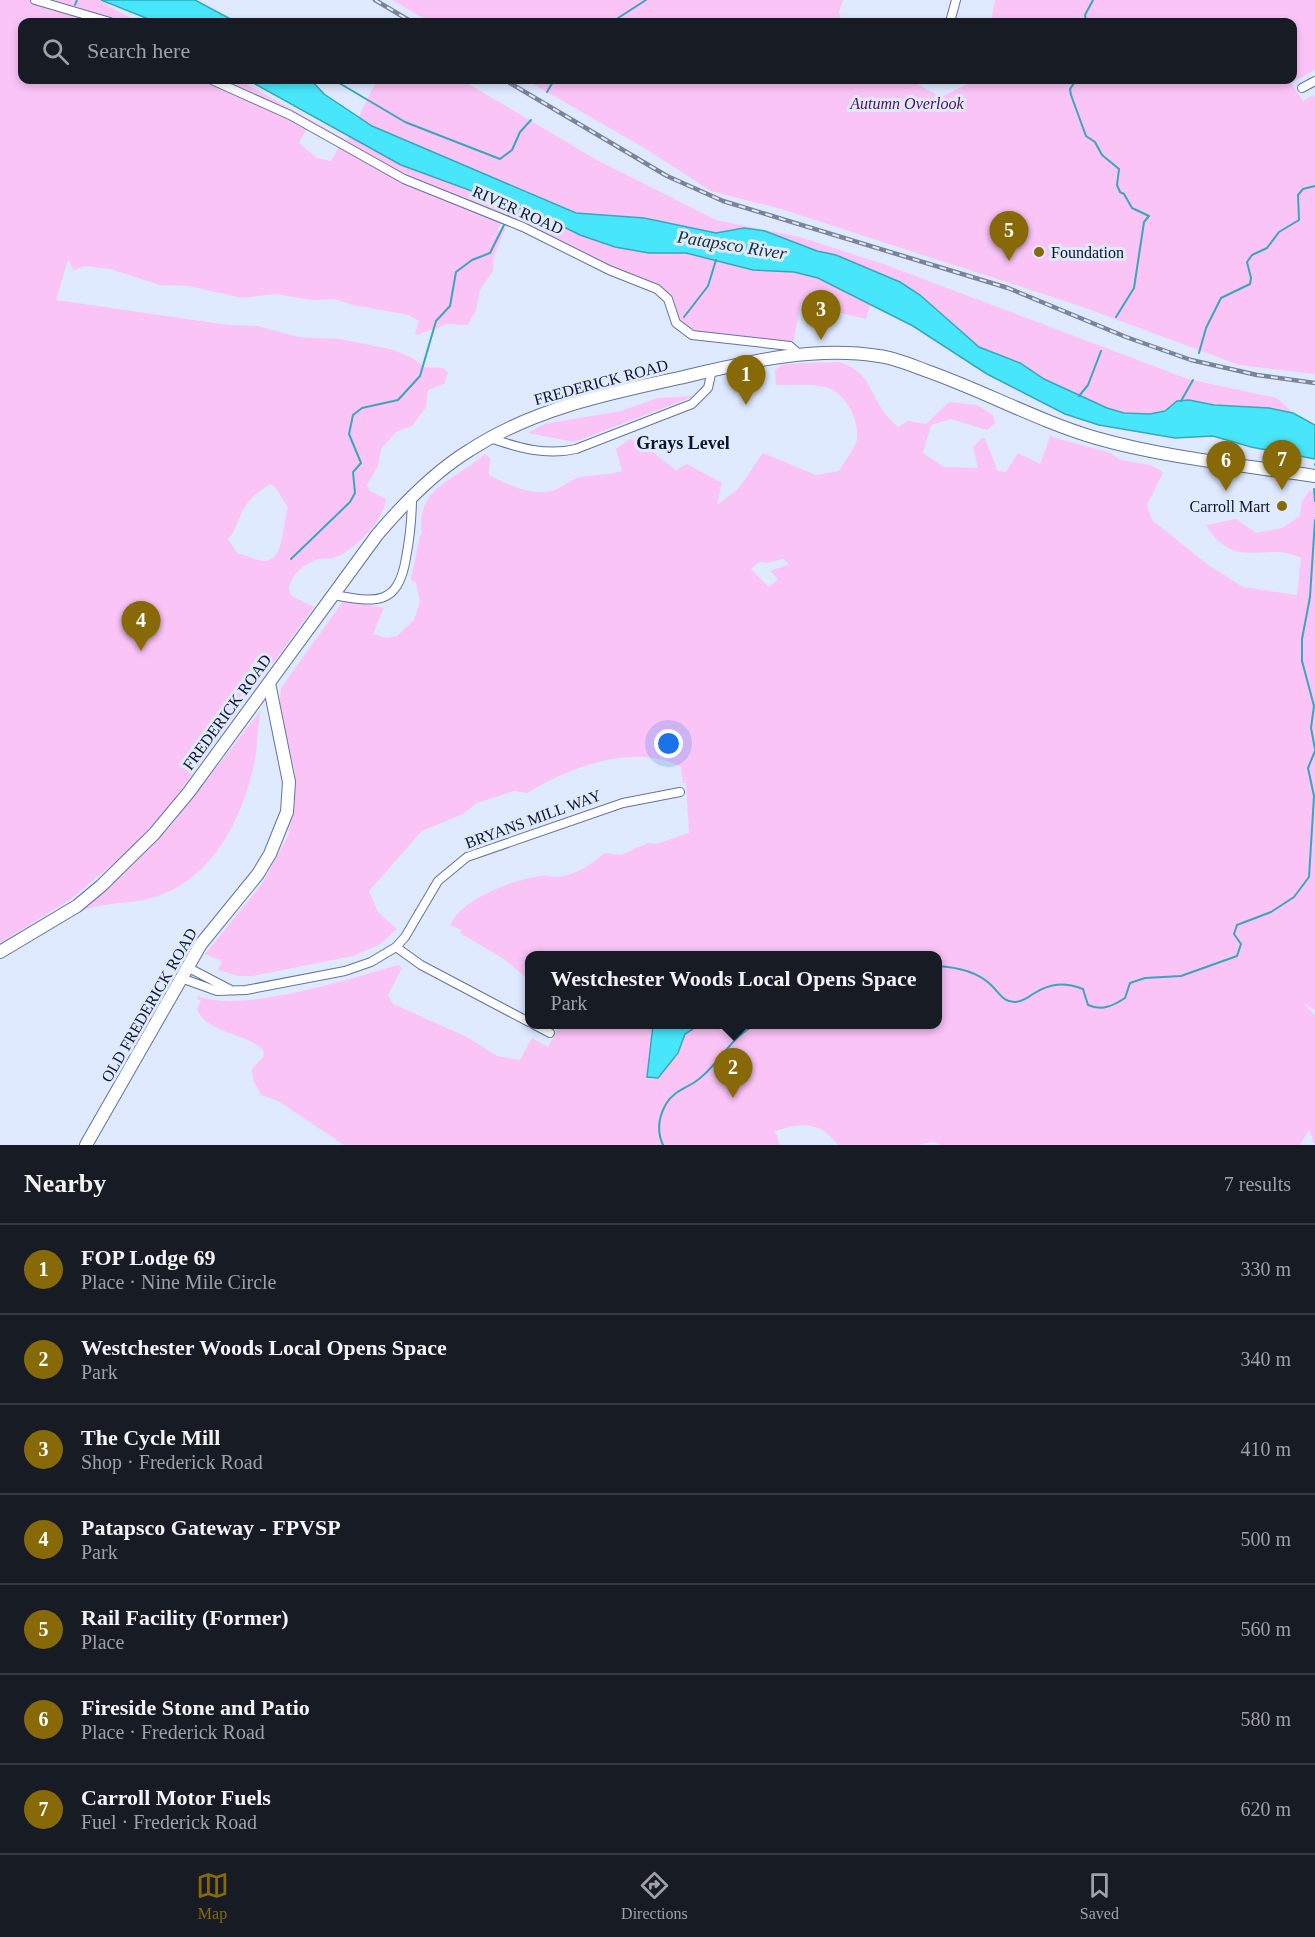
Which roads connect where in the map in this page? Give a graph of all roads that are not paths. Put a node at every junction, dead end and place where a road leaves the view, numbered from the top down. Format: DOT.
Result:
graph roads {
  1 [pos="35,0"];
  2 [pos="956,0"];
  3 [pos="96,18"];
  4 [pos="951,18"];
  5 [pos="1315,81"];
  6 [pos="221,84"];
  7 [pos="1302,88"];
  8 [pos="800,355"];
  9 [pos="712,370"];
  10 [pos="490,438"];
  11 [pos="1315,476"];
  12 [pos="412,496"];
  13 [pos="334,594"];
  14 [pos="269,683"];
  15 [pos="680,792"];
  16 [pos="396,947"];
  17 [pos="0,952"];
  18 [pos="184,972"];
  19 [pos="525,1020"];
  20 [pos="542,1029"];
  21 [pos="550,1033"];
  22 [pos="86,1145"];
  1 -- 3 [label="street"];
  2 -- 4 [label="street"];
  5 -- 7 [label="street"];
  6 -- 8 [label="street, RIVER ROAD"];
  8 -- 9 [label="main road, FREDERICK ROAD"];
  8 -- 11 [label="main road, FREDERICK ROAD"];
  9 -- 10 [label="main road, FREDERICK ROAD"];
  9 -- 10 [label="street"];
  10 -- 12 [label="main road, FREDERICK ROAD"];
  12 -- 13 [label="main road, FREDERICK ROAD"];
  12 -- 13 [label="street"];
  13 -- 14 [label="main road, FREDERICK ROAD"];
  14 -- 17 [label="main road, FREDERICK ROAD"];
  14 -- 18 [label="main road, OLD FREDERICK ROAD"];
  15 -- 16 [label="street, BRYANS MILL WAY"];
  16 -- 18 [label="street, BRYANS MILL WAY"];
  16 -- 19 [label="street"];
  18 -- 22 [label="main road, OLD FREDERICK ROAD"];
  20 -- 21 [label="street"];
}
